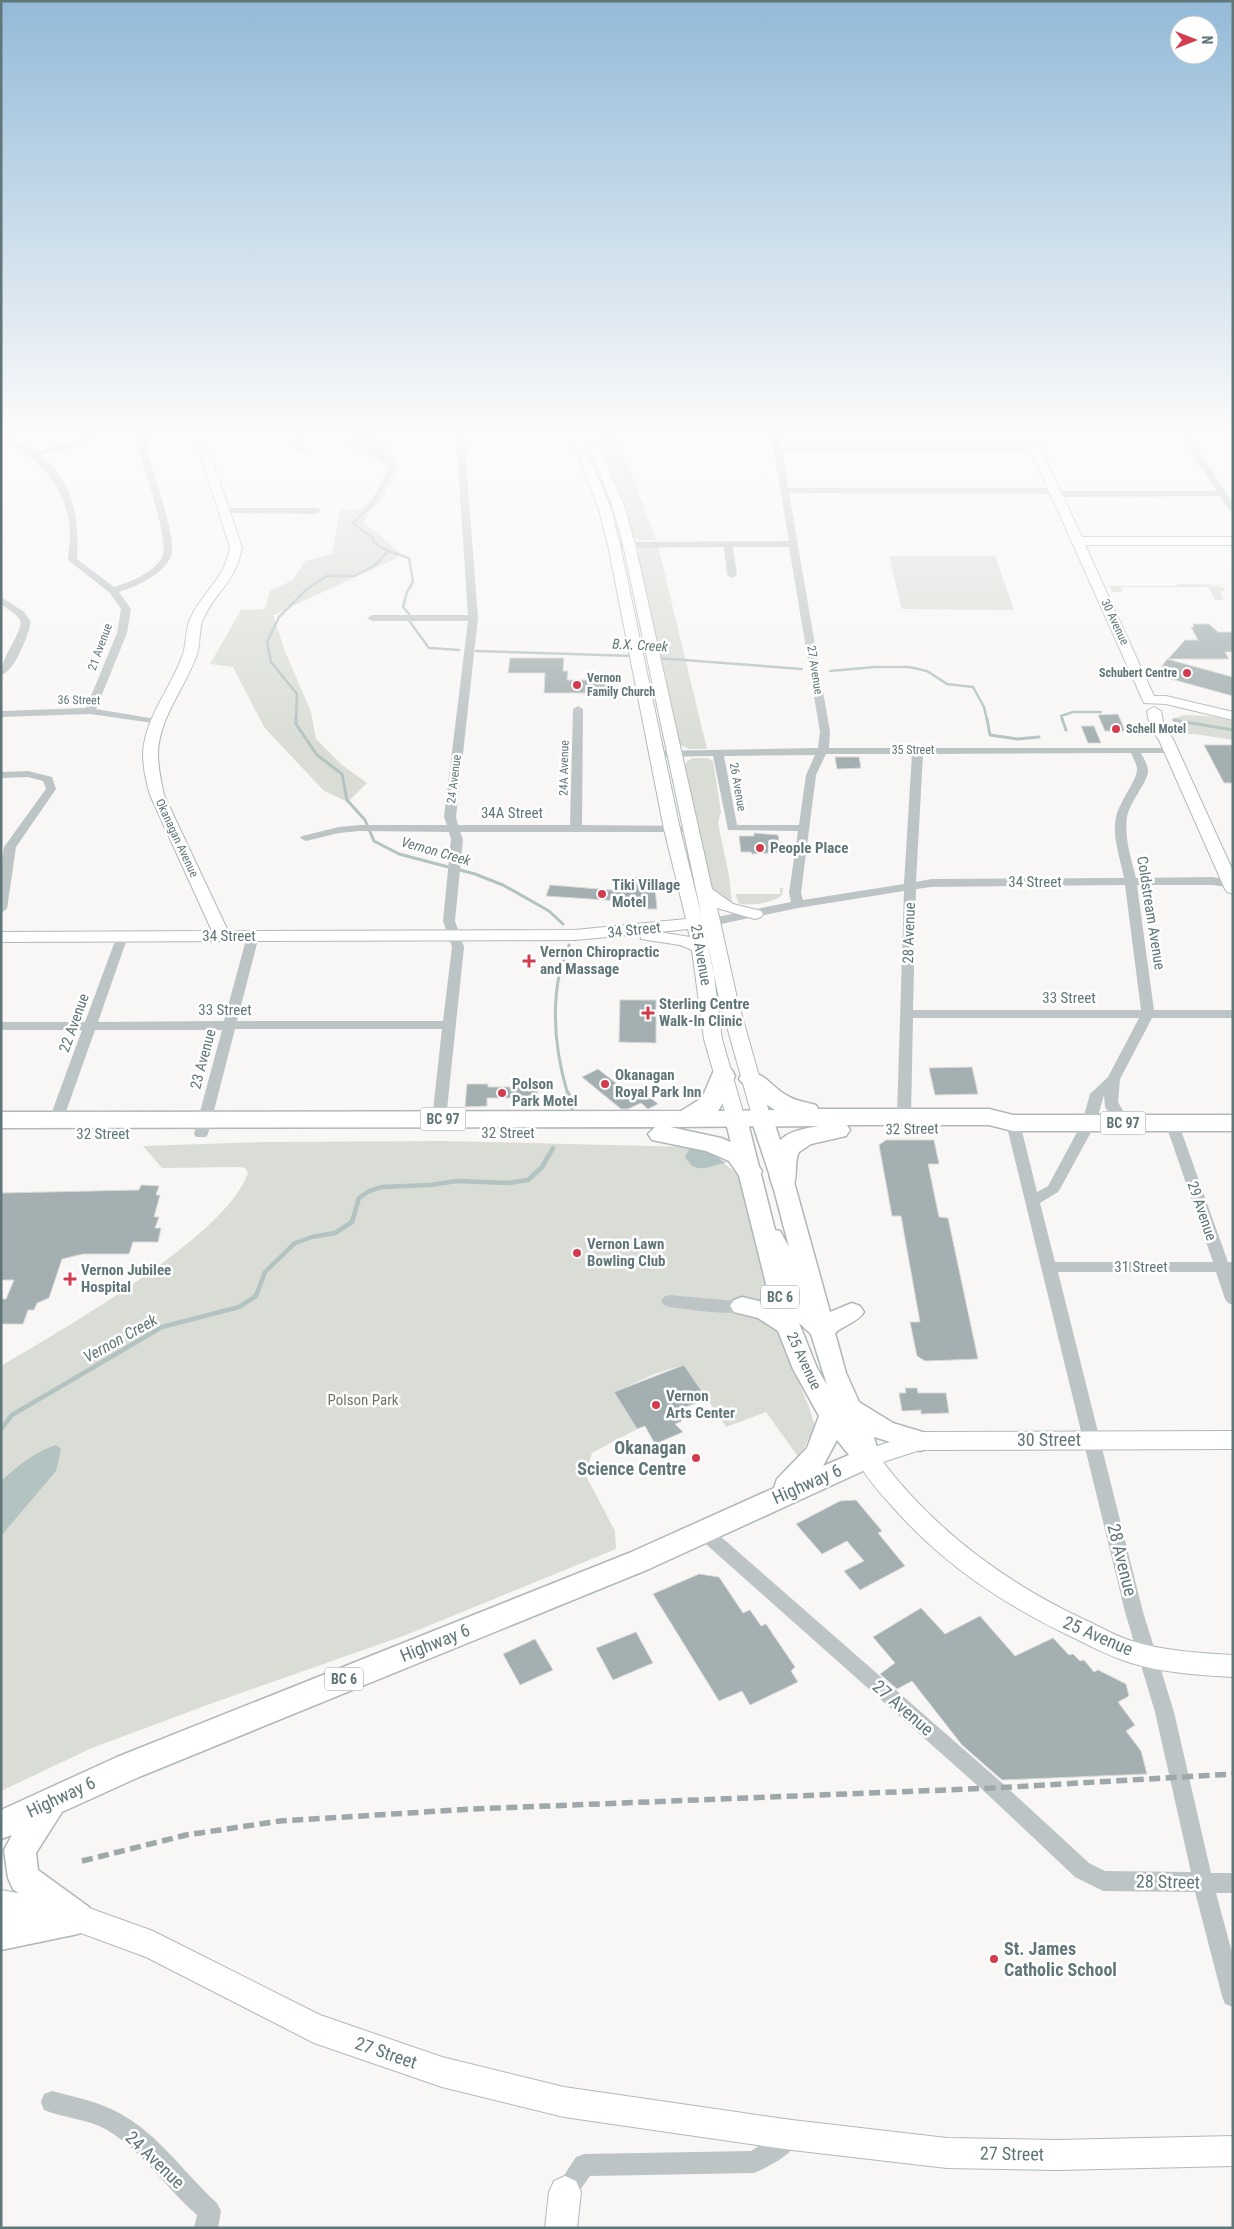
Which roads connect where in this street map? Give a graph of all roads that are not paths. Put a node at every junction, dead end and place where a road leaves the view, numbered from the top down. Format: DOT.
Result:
graph roads {
  1 [pos="74,539"];
  2 [pos="167,539"];
  3 [pos="234,539"];
  4 [pos="467,539"];
  5 [pos="613,539"];
  6 [pos="628,539"];
  7 [pos="793,539"];
  8 [pos="1078,541"];
  9 [pos="1233,541"];
  10 [pos="614,544"];
  11 [pos="629,544"];
  12 [pos="728,544"];
  13 [pos="794,544"];
  14 [pos="732,575"];
  15 [pos="113,591"];
  16 [pos="1,600"];
  17 [pos="372,618"];
  18 [pos="473,618"];
  19 [pos="1,672"];
  20 [pos="1162,706"];
  21 [pos="578,708"];
  22 [pos="90,711"];
  23 [pos="1,714"];
  24 [pos="1233,716"];
  25 [pos="156,722"];
  26 [pos="1168,745"];
  27 [pos="918,750"];
  28 [pos="1135,751"];
  29 [pos="718,752"];
  30 [pos="821,752"];
  31 [pos="656,754"];
  32 [pos="674,754"];
  33 [pos="1,775"];
  34 [pos="452,828"];
  35 [pos="576,828"];
  36 [pos="804,828"];
  37 [pos="672,829"];
  38 [pos="690,829"];
  39 [pos="306,838"];
  40 [pos="1131,881"];
  41 [pos="910,885"];
  42 [pos="1232,886"];
  43 [pos="704,890"];
  44 [pos="798,904"];
  45 [pos="1,910"];
  46 [pos="755,914"];
  47 [pos="703,922"];
  48 [pos="608,933"];
  49 [pos="122,936"];
  50 [pos="222,936"];
  51 [pos="253,936"];
  52 [pos="454,936"];
  53 [pos="1,937"];
  54 [pos="700,947"];
  55 [pos="906,1014"];
  56 [pos="1105,1014"];
  57 [pos="1233,1014"];
  58 [pos="1148,1015"];
  59 [pos="448,1025"];
  60 [pos="1,1026"];
  61 [pos="90,1026"];
  62 [pos="228,1026"];
  63 [pos="1137,1036"];
  64 [pos="723,1076"];
  65 [pos="750,1079"];
  66 [pos="1113,1079"];
  67 [pos="904,1116"];
  68 [pos="439,1119"];
  69 [pos="682,1119"];
  70 [pos="1,1120"];
  71 [pos="56,1120"];
  72 [pos="1013,1122"];
  73 [pos="1123,1122"];
  74 [pos="1172,1122"];
  75 [pos="1089,1123"];
  76 [pos="1233,1123"];
  77 [pos="837,1124"];
  78 [pos="764,1125"];
  79 [pos="738,1126"];
  80 [pos="202,1127"];
  81 [pos="1,1134"];
  82 [pos="660,1134"];
  83 [pos="749,1171"];
  84 [pos="783,1182"];
  85 [pos="1034,1200"];
  86 [pos="762,1223"];
  87 [pos="1050,1267"];
  88 [pos="1227,1267"];
  89 [pos="774,1274"];
  90 [pos="811,1289"];
  91 [pos="1233,1299"];
  92 [pos="669,1301"];
  93 [pos="742,1306"];
  94 [pos="788,1326"];
  95 [pos="823,1330"];
  96 [pos="841,1411"];
  97 [pos="1093,1440"];
  98 [pos="1233,1440"];
  99 [pos="920,1441"];
  100 [pos="868,1458"];
  101 [pos="773,1499"];
  102 [pos="705,1533"];
  103 [pos="1150,1656"];
  104 [pos="1233,1666"];
  105 [pos="51,1801"];
  106 [pos="1,1825"];
  107 [pos="1103,1882"];
  108 [pos="1204,1883"];
  109 [pos="1233,1883"];
  110 [pos="1,1904"];
  111 [pos="78,1918"];
  112 [pos="1,1934"];
  113 [pos="1233,1996"];
  114 [pos="52,2102"];
  115 [pos="792,2135"];
  116 [pos="1233,2151"];
  117 [pos="566,2192"];
  118 [pos="206,2228"];
  119 [pos="562,2228"];
  1 -- 15 [label="street, 21 Avenue"];
  2 -- 15 [label="street"];
  3 -- 25 [label="street, Okanagan Avenue"];
  4 -- 18 [label="street, 24 Avenue"];
  5 -- 10 [label="street, 25 Avenue"];
  6 -- 11 [label="street, 25 Avenue"];
  7 -- 13 [label="street, 27 Avenue"];
  8 -- 9 [label="street"];
  8 -- 20 [label="street, 30 Avenue"];
  10 -- 11 [label="street"];
  10 -- 31 [label="street, 25 Avenue"];
  11 -- 12 [label="street"];
  11 -- 32 [label="street, 25 Avenue"];
  12 -- 13 [label="street"];
  12 -- 14 [label="street"];
  13 -- 30 [label="street, 27 Avenue"];
  15 -- 22 [label="street, 21 Avenue"];
  16 -- 19 [label="street"];
  17 -- 18 [label="street"];
  18 -- 34 [label="street, 24 Avenue"];
  20 -- 24 [label="street"];
  20 -- 26 [label="street, 30 Avenue"];
  21 -- 35 [label="street, 24A Avenue"];
  22 -- 23 [label="street, 36 Street"];
  22 -- 25 [label="street, 36 Street"];
  25 -- 50 [label="street, Okanagan Avenue"];
  26 -- 28 [label="street, 35 Street"];
  26 -- 42 [label="street, 30 Avenue"];
  27 -- 28 [label="street, 35 Street"];
  27 -- 30 [label="street, 35 Street"];
  27 -- 41 [label="street, 28 Avenue"];
  28 -- 40 [label="street, Coldstream Avenue"];
  29 -- 30 [label="street, 35 Street"];
  29 -- 32 [label="street, 35 Street"];
  29 -- 36 [label="street, 26 Avenue"];
  30 -- 36 [label="street, 27 Avenue"];
  31 -- 32 [label="street, 35 Street"];
  31 -- 37 [label="street, 25 Avenue"];
  32 -- 38 [label="street, 25 Avenue"];
  33 -- 45 [label="street"];
  34 -- 35 [label="street, 34A Street"];
  34 -- 39 [label="street, 34A Street"];
  34 -- 52 [label="street, 24 Avenue"];
  35 -- 37 [label="street, 34A Street"];
  36 -- 44 [label="street, 27 Avenue"];
  37 -- 38 [label="street, 34A Street"];
  37 -- 47 [label="street, 25 Avenue"];
  38 -- 43 [label="street, 25 Avenue"];
  40 -- 41 [label="street, 34 Street"];
  40 -- 42 [label="street, 34 Street"];
  40 -- 58 [label="street, Coldstream Avenue"];
  41 -- 44 [label="street, 34 Street"];
  41 -- 55 [label="street, 28 Avenue"];
  43 -- 46 [label="street"];
  43 -- 47 [label="street, 25 Avenue"];
  44 -- 46 [label="street, 34 Street"];
  46 -- 47 [label="street, 34 Street"];
  47 -- 48 [label="street, 34 Street"];
  47 -- 54 [label="street, 25 Avenue"];
  47 -- 65 [label="street, 25 Avenue"];
  48 -- 52 [label="street, 34 Street"];
  48 -- 54 [label="street"];
  49 -- 50 [label="street, 34 Street"];
  49 -- 53 [label="street, 34 Street"];
  49 -- 61 [label="street, 22 Avenue"];
  50 -- 51 [label="street, 34 Street"];
  51 -- 52 [label="street, 34 Street"];
  51 -- 62 [label="street, 23 Avenue"];
  52 -- 59 [label="street, 24 Avenue"];
  54 -- 64 [label="street, 25 Avenue"];
  55 -- 56 [label="street, 33 Street"];
  55 -- 67 [label="street, 28 Avenue"];
  56 -- 58 [label="street, 33 Street"];
  56 -- 63 [label="street"];
  57 -- 58 [label="street, 33 Street"];
  58 -- 63 [label="street"];
  59 -- 62 [label="street, 33 Street"];
  59 -- 68 [label="street, 24 Avenue"];
  60 -- 61 [label="street, 33 Street"];
  61 -- 62 [label="street, 33 Street"];
  61 -- 71 [label="street, 22 Avenue"];
  62 -- 80 [label="street, 23 Avenue"];
  63 -- 66 [label="street"];
  64 -- 69 [label="highway"];
  64 -- 79 [label="street, 25 Avenue"];
  65 -- 77 [label="highway"];
  65 -- 78 [label="street, 25 Avenue"];
  66 -- 73 [label="street"];
  66 -- 75 [label="street"];
  67 -- 72 [label="highway, 32 Street / BC 97"];
  67 -- 77 [label="highway, 32 Street / BC 97"];
  68 -- 69 [label="highway, 32 Street / BC 97"];
  68 -- 80 [label="highway, 32 Street / BC 97"];
  69 -- 79 [label="highway, 32 Street / BC 97"];
  70 -- 71 [label="highway, 32 Street / BC 97"];
  71 -- 80 [label="highway, 32 Street / BC 97"];
  72 -- 75 [label="highway, 32 Street / BC 97"];
  72 -- 77 [label="highway, 32 Street / BC 97"];
  72 -- 85 [label="street, 28 Avenue"];
  73 -- 74 [label="highway, 32 Street / BC 97"];
  73 -- 75 [label="highway, 32 Street / BC 97"];
  74 -- 76 [label="highway, 32 Street / BC 97"];
  74 -- 88 [label="street, 29 Avenue"];
  75 -- 85 [label="street"];
  77 -- 78 [label="highway, 32 Street / BC 97"];
  77 -- 84 [label="highway"];
  78 -- 79 [label="highway, 32 Street / BC 97"];
  78 -- 84 [label="main road, 25 Avenue / BC 6"];
  79 -- 82 [label="highway, 32 Street / BC 97"];
  79 -- 83 [label="main road, 25 Avenue / BC 6"];
  80 -- 81 [label="highway, 32 Street / BC 97"];
  80 -- 82 [label="highway, 32 Street / BC 97"];
  82 -- 83 [label="highway"];
  83 -- 86 [label="main road, 25 Avenue / BC 6"];
  84 -- 90 [label="main road, 25 Avenue / BC 6"];
  85 -- 87 [label="street, 28 Avenue"];
  86 -- 89 [label="main road, 25 Avenue / BC 6"];
  86 -- 95 [label="main road"];
  87 -- 88 [label="street, 31 Street"];
  87 -- 97 [label="street, 28 Avenue"];
  88 -- 91 [label="street, 29 Avenue"];
  89 -- 93 [label="main road"];
  89 -- 94 [label="main road, 25 Avenue / BC 6"];
  90 -- 95 [label="main road, 25 Avenue / BC 6"];
  90 -- 95 [label="main road"];
  92 -- 93 [label="street"];
  93 -- 94 [label="main road"];
  94 -- 96 [label="main road, 25 Avenue / BC 6"];
  95 -- 96 [label="main road, 25 Avenue / BC 6"];
  96 -- 99 [label="main road"];
  96 -- 100 [label="main road, 25 Avenue"];
  96 -- 101 [label="main road"];
  97 -- 98 [label="street, 30 Street"];
  97 -- 99 [label="street, 30 Street"];
  97 -- 103 [label="street, 28 Avenue"];
  99 -- 100 [label="street, 30 Street"];
  100 -- 101 [label="main road, Highway 6 / BC 6"];
  100 -- 103 [label="street, 25 Avenue"];
  101 -- 102 [label="main road, Highway 6 / BC 6"];
  102 -- 105 [label="main road, Highway 6 / BC 6"];
  102 -- 107 [label="street, 27 Avenue"];
  103 -- 104 [label="street"];
  103 -- 108 [label="street, 28 Avenue"];
  105 -- 106 [label="main road, Highway 6 / BC 6"];
  105 -- 111 [label="main road"];
  107 -- 108 [label="street, 28 Street"];
  108 -- 109 [label="street, 28 Street"];
  108 -- 113 [label="street, 28 Avenue"];
  110 -- 111 [label="street, 27 Street"];
  111 -- 112 [label="main road"];
  111 -- 115 [label="street, 27 Street"];
  114 -- 118 [label="street, 24 Avenue"];
  115 -- 116 [label="street, 27 Street"];
  115 -- 117 [label="street"];
  117 -- 119 [label="street"];
}
